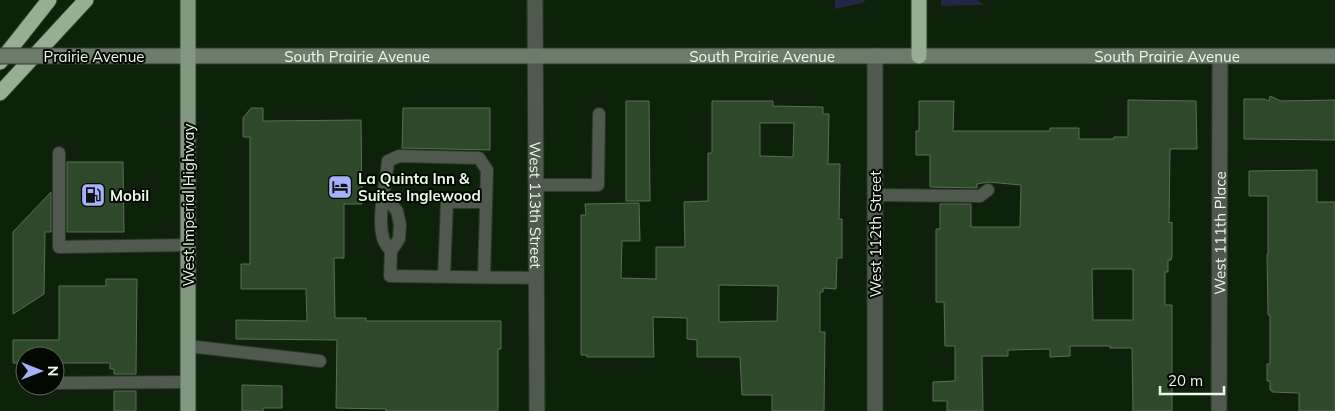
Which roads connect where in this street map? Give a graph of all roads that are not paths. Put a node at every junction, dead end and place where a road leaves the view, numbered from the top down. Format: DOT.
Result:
graph roads {
  1 [pos="48,0"];
  2 [pos="86,0"];
  3 [pos="188,0"];
  4 [pos="535,0"];
  5 [pos="919,0"];
  6 [pos="188,55"];
  7 [pos="0,56"];
  8 [pos="536,56"];
  9 [pos="875,56"];
  10 [pos="919,56"];
  11 [pos="1335,56"];
  12 [pos="1220,57"];
  13 [pos="0,62"];
  14 [pos="0,93"];
  15 [pos="599,114"];
  16 [pos="59,153"];
  17 [pos="536,185"];
  18 [pos="988,190"];
  19 [pos="384,195"];
  20 [pos="875,195"];
  21 [pos="486,202"];
  22 [pos="188,245"];
  23 [pos="391,251"];
  24 [pos="444,277"];
  25 [pos="484,277"];
  26 [pos="536,278"];
  27 [pos="188,346"];
  28 [pos="320,361"];
  29 [pos="188,382"];
  30 [pos="65,383"];
  31 [pos="188,411"];
  32 [pos="537,411"];
  33 [pos="875,411"];
  34 [pos="1219,411"];
  1 -- 13 [label="highway"];
  2 -- 14 [label="highway"];
  3 -- 6 [label="main road, West Imperial Highway"];
  4 -- 8 [label="street, West 113th Street"];
  5 -- 10 [label="highway"];
  6 -- 7 [label="main road, Prairie Avenue, bridge"];
  6 -- 8 [label="main road, South Prairie Avenue"];
  6 -- 22 [label="main road, West Imperial Highway"];
  8 -- 9 [label="main road, South Prairie Avenue"];
  8 -- 17 [label="street, West 113th Street"];
  9 -- 10 [label="main road, South Prairie Avenue"];
  9 -- 20 [label="street, West 112th Street"];
  10 -- 12 [label="main road, South Prairie Avenue"];
  11 -- 12 [label="main road, South Prairie Avenue"];
  12 -- 34 [label="street, West 111th Place"];
  15 -- 17 [label="lane"];
  16 -- 22 [label="lane"];
  17 -- 26 [label="street, West 113th Street"];
  18 -- 20 [label="lane"];
  19 -- 21 [label="lane"];
  19 -- 23 [label="lane"];
  19 -- 23 [label="lane"];
  20 -- 33 [label="street, West 112th Street"];
  21 -- 24 [label="lane"];
  21 -- 25 [label="lane"];
  22 -- 27 [label="main road, West Imperial Highway"];
  23 -- 24 [label="lane"];
  24 -- 25 [label="lane"];
  25 -- 26 [label="lane"];
  26 -- 32 [label="street, West 113th Street"];
  27 -- 28 [label="lane"];
  27 -- 29 [label="main road, West Imperial Highway"];
  29 -- 30 [label="lane"];
  29 -- 31 [label="main road, West Imperial Highway"];
}
